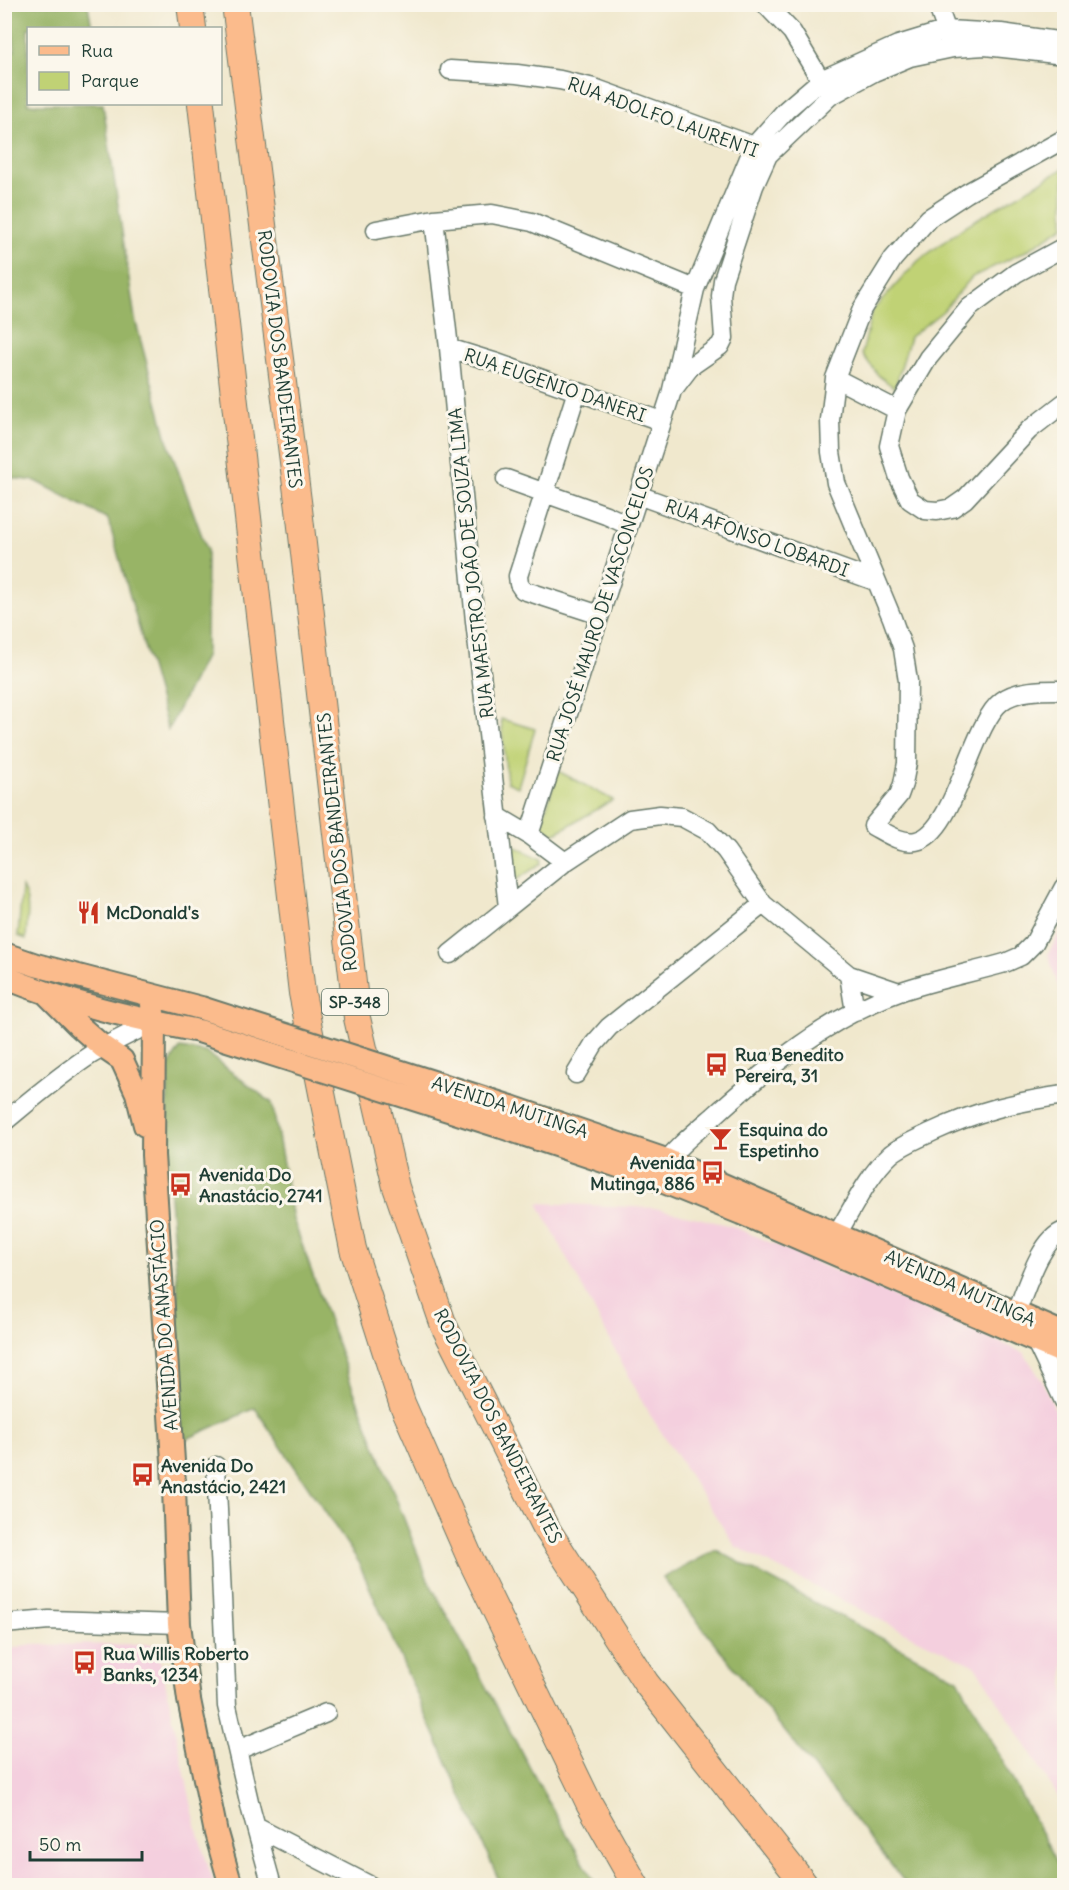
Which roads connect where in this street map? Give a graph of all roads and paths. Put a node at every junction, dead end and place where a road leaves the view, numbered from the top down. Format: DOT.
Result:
graph roads {
  1 [pos="190,4"];
  2 [pos="235,4"];
  3 [pos="765,4"];
  4 [pos="937,4"];
  5 [pos="193,27"];
  6 [pos="950,39"];
  7 [pos="1065,42"];
  8 [pos="1065,55"];
  9 [pos="450,70"];
  10 [pos="825,88"];
  11 [pos="201,105"];
  12 [pos="1065,139"];
  13 [pos="761,151"];
  14 [pos="434,219"];
  15 [pos="376,230"];
  16 [pos="1065,247"];
  17 [pos="695,289"];
  18 [pos="689,312"];
  19 [pos="722,318"];
  20 [pos="682,338"];
  21 [pos="449,348"];
  22 [pos="711,353"];
  23 [pos="835,378"];
  24 [pos="577,391"];
  25 [pos="671,394"];
  26 [pos="1065,403"];
  27 [pos="897,410"];
  28 [pos="662,421"];
  29 [pos="506,479"];
  30 [pos="544,492"];
  31 [pos="638,495"];
  32 [pos="628,525"];
  33 [pos="875,581"];
  34 [pos="600,615"];
  35 [pos="1065,690"];
  36 [pos="497,816"];
  37 [pos="530,834"];
  38 [pos="565,862"];
  39 [pos="1065,887"];
  40 [pos="763,904"];
  41 [pos="508,907"];
  42 [pos="4,954"];
  43 [pos="450,954"];
  44 [pos="849,975"];
  45 [pos="4,977"];
  46 [pos="105,983"];
  47 [pos="899,992"];
  48 [pos="47,994"];
  49 [pos="151,995"];
  50 [pos="855,1012"];
  51 [pos="154,1022"];
  52 [pos="103,1047"];
  53 [pos="576,1074"];
  54 [pos="1065,1095"];
  55 [pos="506,1117"];
  56 [pos="4,1122"];
  57 [pos="153,1155"];
  58 [pos="660,1169"];
  59 [pos="1065,1231"];
  60 [pos="837,1234"];
  61 [pos="799,1238"];
  62 [pos="1016,1313"];
  63 [pos="1065,1334"];
  64 [pos="1036,1342"];
  65 [pos="1065,1353"];
  66 [pos="1065,1401"];
  67 [pos="216,1466"];
  68 [pos="4,1624"];
  69 [pos="179,1624"];
  70 [pos="326,1713"];
  71 [pos="237,1750"];
  72 [pos="256,1827"];
  73 [pos="231,1886"];
  74 [pos="272,1886"];
  75 [pos="371,1886"];
  76 [pos="636,1886"];
  77 [pos="806,1886"];
  1 -- 5 [label="highway"];
  2 -- 77 [label="highway, RODOVIA DOS BANDEIRANTES / SP-348"];
  3 -- 10 [label="street"];
  4 -- 6 [label="street"];
  6 -- 7 [label="street, RUA JOSÉ MAURO DE VASCONCELOS"];
  6 -- 8 [label="street, RUA JOSÉ MAURO DE VASCONCELOS"];
  6 -- 10 [label="street, RUA JOSÉ MAURO DE VASCONCELOS"];
  9 -- 13 [label="street, RUA ADOLFO LAURENTI"];
  10 -- 13 [label="street, RUA JOSÉ MAURO DE VASCONCELOS"];
  11 -- 76 [label="highway, SP-348"];
  12 -- 23 [label="street"];
  13 -- 17 [label="street, RUA JOSÉ MAURO DE VASCONCELOS"];
  13 -- 19 [label="street, RUA JOSÉ MAURO DE VASCONCELOS"];
  14 -- 15 [label="street"];
  14 -- 17 [label="street"];
  14 -- 21 [label="street, RUA MAESTRO JOÃO DE SOUZA LIMA"];
  16 -- 27 [label="street"];
  17 -- 18 [label="street, RUA JOSÉ MAURO DE VASCONCELOS"];
  18 -- 19 [label="street"];
  18 -- 20 [label="street, RUA JOSÉ MAURO DE VASCONCELOS"];
  19 -- 22 [label="street, RUA JOSÉ MAURO DE VASCONCELOS"];
  20 -- 22 [label="street"];
  20 -- 25 [label="street, RUA JOSÉ MAURO DE VASCONCELOS"];
  21 -- 24 [label="street, RUA EUGENIO DANERI"];
  21 -- 36 [label="street, RUA MAESTRO JOÃO DE SOUZA LIMA"];
  22 -- 25 [label="street, RUA JOSÉ MAURO DE VASCONCELOS"];
  23 -- 27 [label="street"];
  23 -- 33 [label="street"];
  24 -- 28 [label="street, RUA EUGENIO DANERI"];
  24 -- 30 [label="street"];
  25 -- 28 [label="street, RUA JOSÉ MAURO DE VASCONCELOS"];
  26 -- 27 [label="street"];
  28 -- 31 [label="street, RUA JOSÉ MAURO DE VASCONCELOS"];
  29 -- 30 [label="street"];
  30 -- 32 [label="street"];
  30 -- 34 [label="street"];
  31 -- 32 [label="street, RUA JOSÉ MAURO DE VASCONCELOS"];
  31 -- 33 [label="street, RUA AFONSO LOBARDI"];
  32 -- 34 [label="street, RUA JOSÉ MAURO DE VASCONCELOS"];
  33 -- 35 [label="street"];
  34 -- 37 [label="street, RUA JOSÉ MAURO DE VASCONCELOS"];
  36 -- 37 [label="street"];
  36 -- 41 [label="street, RUA MAESTRO JOÃO DE SOUZA LIMA"];
  37 -- 38 [label="street"];
  38 -- 40 [label="street"];
  38 -- 41 [label="street"];
  39 -- 47 [label="street"];
  40 -- 44 [label="street"];
  40 -- 53 [label="street"];
  41 -- 43 [label="street"];
  42 -- 46 [label="main road, AVENIDA MUTINGA"];
  44 -- 47 [label="street"];
  44 -- 50 [label="street"];
  45 -- 48 [label="main road, AVENIDA MUTINGA"];
  46 -- 48 [label="main road"];
  46 -- 49 [label="main road, AVENIDA MUTINGA"];
  47 -- 50 [label="street"];
  48 -- 51 [label="main road, AVENIDA MUTINGA"];
  48 -- 52 [label="main road, AVENIDA DO ANASTÁCIO"];
  49 -- 51 [label="main road, AVENIDA DO ANASTÁCIO"];
  49 -- 55 [label="main road, AVENIDA MUTINGA, bridge"];
  50 -- 58 [label="street"];
  51 -- 52 [label="street"];
  51 -- 55 [label="main road, AVENIDA MUTINGA, bridge"];
  51 -- 57 [label="main road, AVENIDA DO ANASTÁCIO"];
  52 -- 56 [label="street"];
  52 -- 57 [label="main road, AVENIDA DO ANASTÁCIO"];
  54 -- 60 [label="street"];
  55 -- 58 [label="main road, AVENIDA MUTINGA"];
  57 -- 69 [label="main road, AVENIDA DO ANASTÁCIO"];
  58 -- 60 [label="main road, AVENIDA MUTINGA"];
  58 -- 61 [label="main road, AVENIDA MUTINGA"];
  59 -- 62 [label="street"];
  60 -- 61 [label="street"];
  60 -- 62 [label="main road, AVENIDA MUTINGA"];
  61 -- 64 [label="main road, AVENIDA MUTINGA"];
  62 -- 63 [label="main road, AVENIDA MUTINGA"];
  62 -- 64 [label="street"];
  64 -- 65 [label="main road, AVENIDA MUTINGA"];
  64 -- 66 [label="street"];
  67 -- 71 [label="street"];
  68 -- 69 [label="street"];
  69 -- 73 [label="main road, AVENIDA DO ANASTÁCIO"];
  70 -- 71 [label="street"];
  71 -- 72 [label="street"];
  72 -- 74 [label="street"];
  72 -- 75 [label="street"];
}
